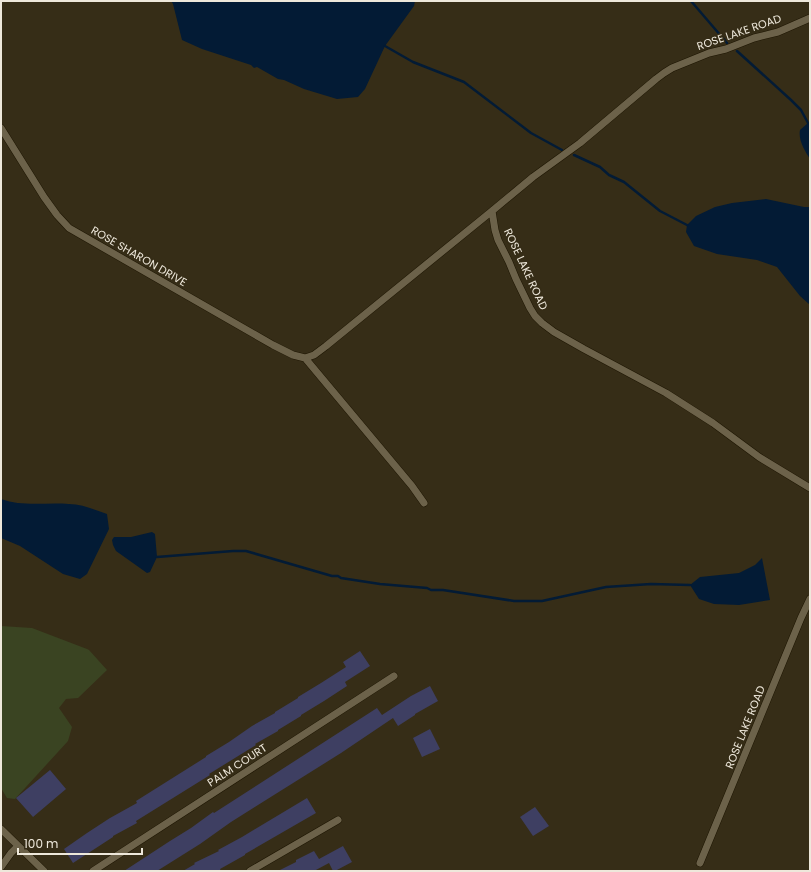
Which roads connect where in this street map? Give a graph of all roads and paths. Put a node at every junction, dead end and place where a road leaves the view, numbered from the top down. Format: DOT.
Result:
graph roads {
  1 [pos="810,18"];
  2 [pos="1,128"];
  3 [pos="492,211"];
  4 [pos="305,358"];
  5 [pos="810,488"];
  6 [pos="424,503"];
  7 [pos="810,599"];
  8 [pos="394,676"];
  9 [pos="338,820"];
  10 [pos="1,828"];
  11 [pos="18,846"];
  12 [pos="700,862"];
  13 [pos="1,867"];
  14 [pos="44,871"];
  15 [pos="93,871"];
  16 [pos="250,871"];
  1 -- 3 [label="street, ROSE LAKE ROAD"];
  2 -- 4 [label="street, ROSE SHARON DRIVE"];
  3 -- 4 [label="street"];
  3 -- 5 [label="street, ROSE LAKE ROAD"];
  4 -- 6 [label="street"];
  7 -- 12 [label="street, ROSE LAKE ROAD"];
  8 -- 15 [label="street, PALM COURT"];
  9 -- 16 [label="street"];
  10 -- 11 [label="street"];
  11 -- 13 [label="street"];
  11 -- 14 [label="street"];
}
